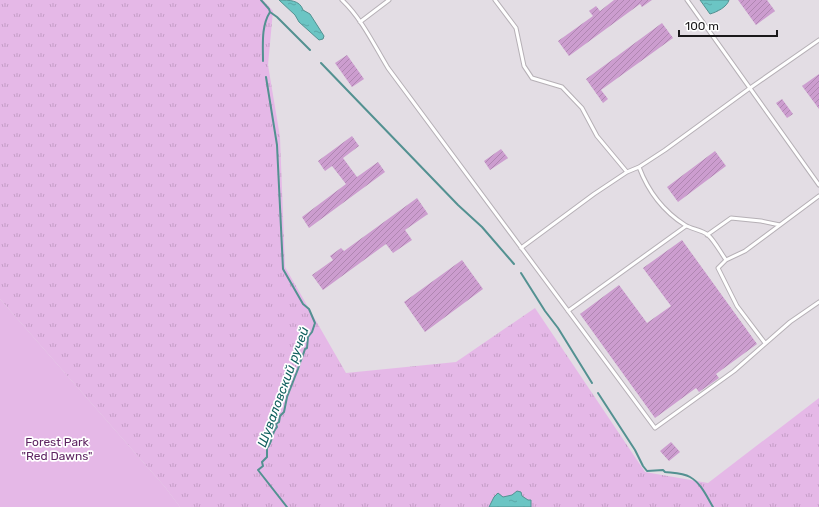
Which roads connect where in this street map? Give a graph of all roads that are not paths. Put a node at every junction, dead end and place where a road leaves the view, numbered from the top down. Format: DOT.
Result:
graph roads {
  1 [pos="342,0"];
  2 [pos="389,0"];
  3 [pos="495,0"];
  4 [pos="687,0"];
  5 [pos="360,22"];
  6 [pos="819,42"];
  7 [pos="750,88"];
  8 [pos="639,167"];
  9 [pos="627,172"];
  10 [pos="819,185"];
  11 [pos="819,196"];
  12 [pos="780,225"];
  13 [pos="686,226"];
  14 [pos="707,235"];
  15 [pos="521,248"];
  16 [pos="726,260"];
  17 [pos="819,302"];
  18 [pos="568,311"];
  19 [pos="765,343"];
  1 -- 5 [label="lane"];
  2 -- 5 [label="lane"];
  3 -- 9 [label="lane"];
  4 -- 7 [label="lane"];
  5 -- 15 [label="lane"];
  6 -- 7 [label="lane"];
  7 -- 8 [label="lane"];
  7 -- 10 [label="lane"];
  8 -- 9 [label="lane"];
  8 -- 13 [label="lane"];
  9 -- 15 [label="lane"];
  11 -- 12 [label="lane"];
  12 -- 14 [label="lane"];
  12 -- 16 [label="lane"];
  13 -- 14 [label="lane"];
  13 -- 18 [label="lane"];
  14 -- 16 [label="lane"];
  15 -- 18 [label="lane"];
  16 -- 19 [label="lane"];
  17 -- 19 [label="lane"];
  18 -- 19 [label="lane"];
}
